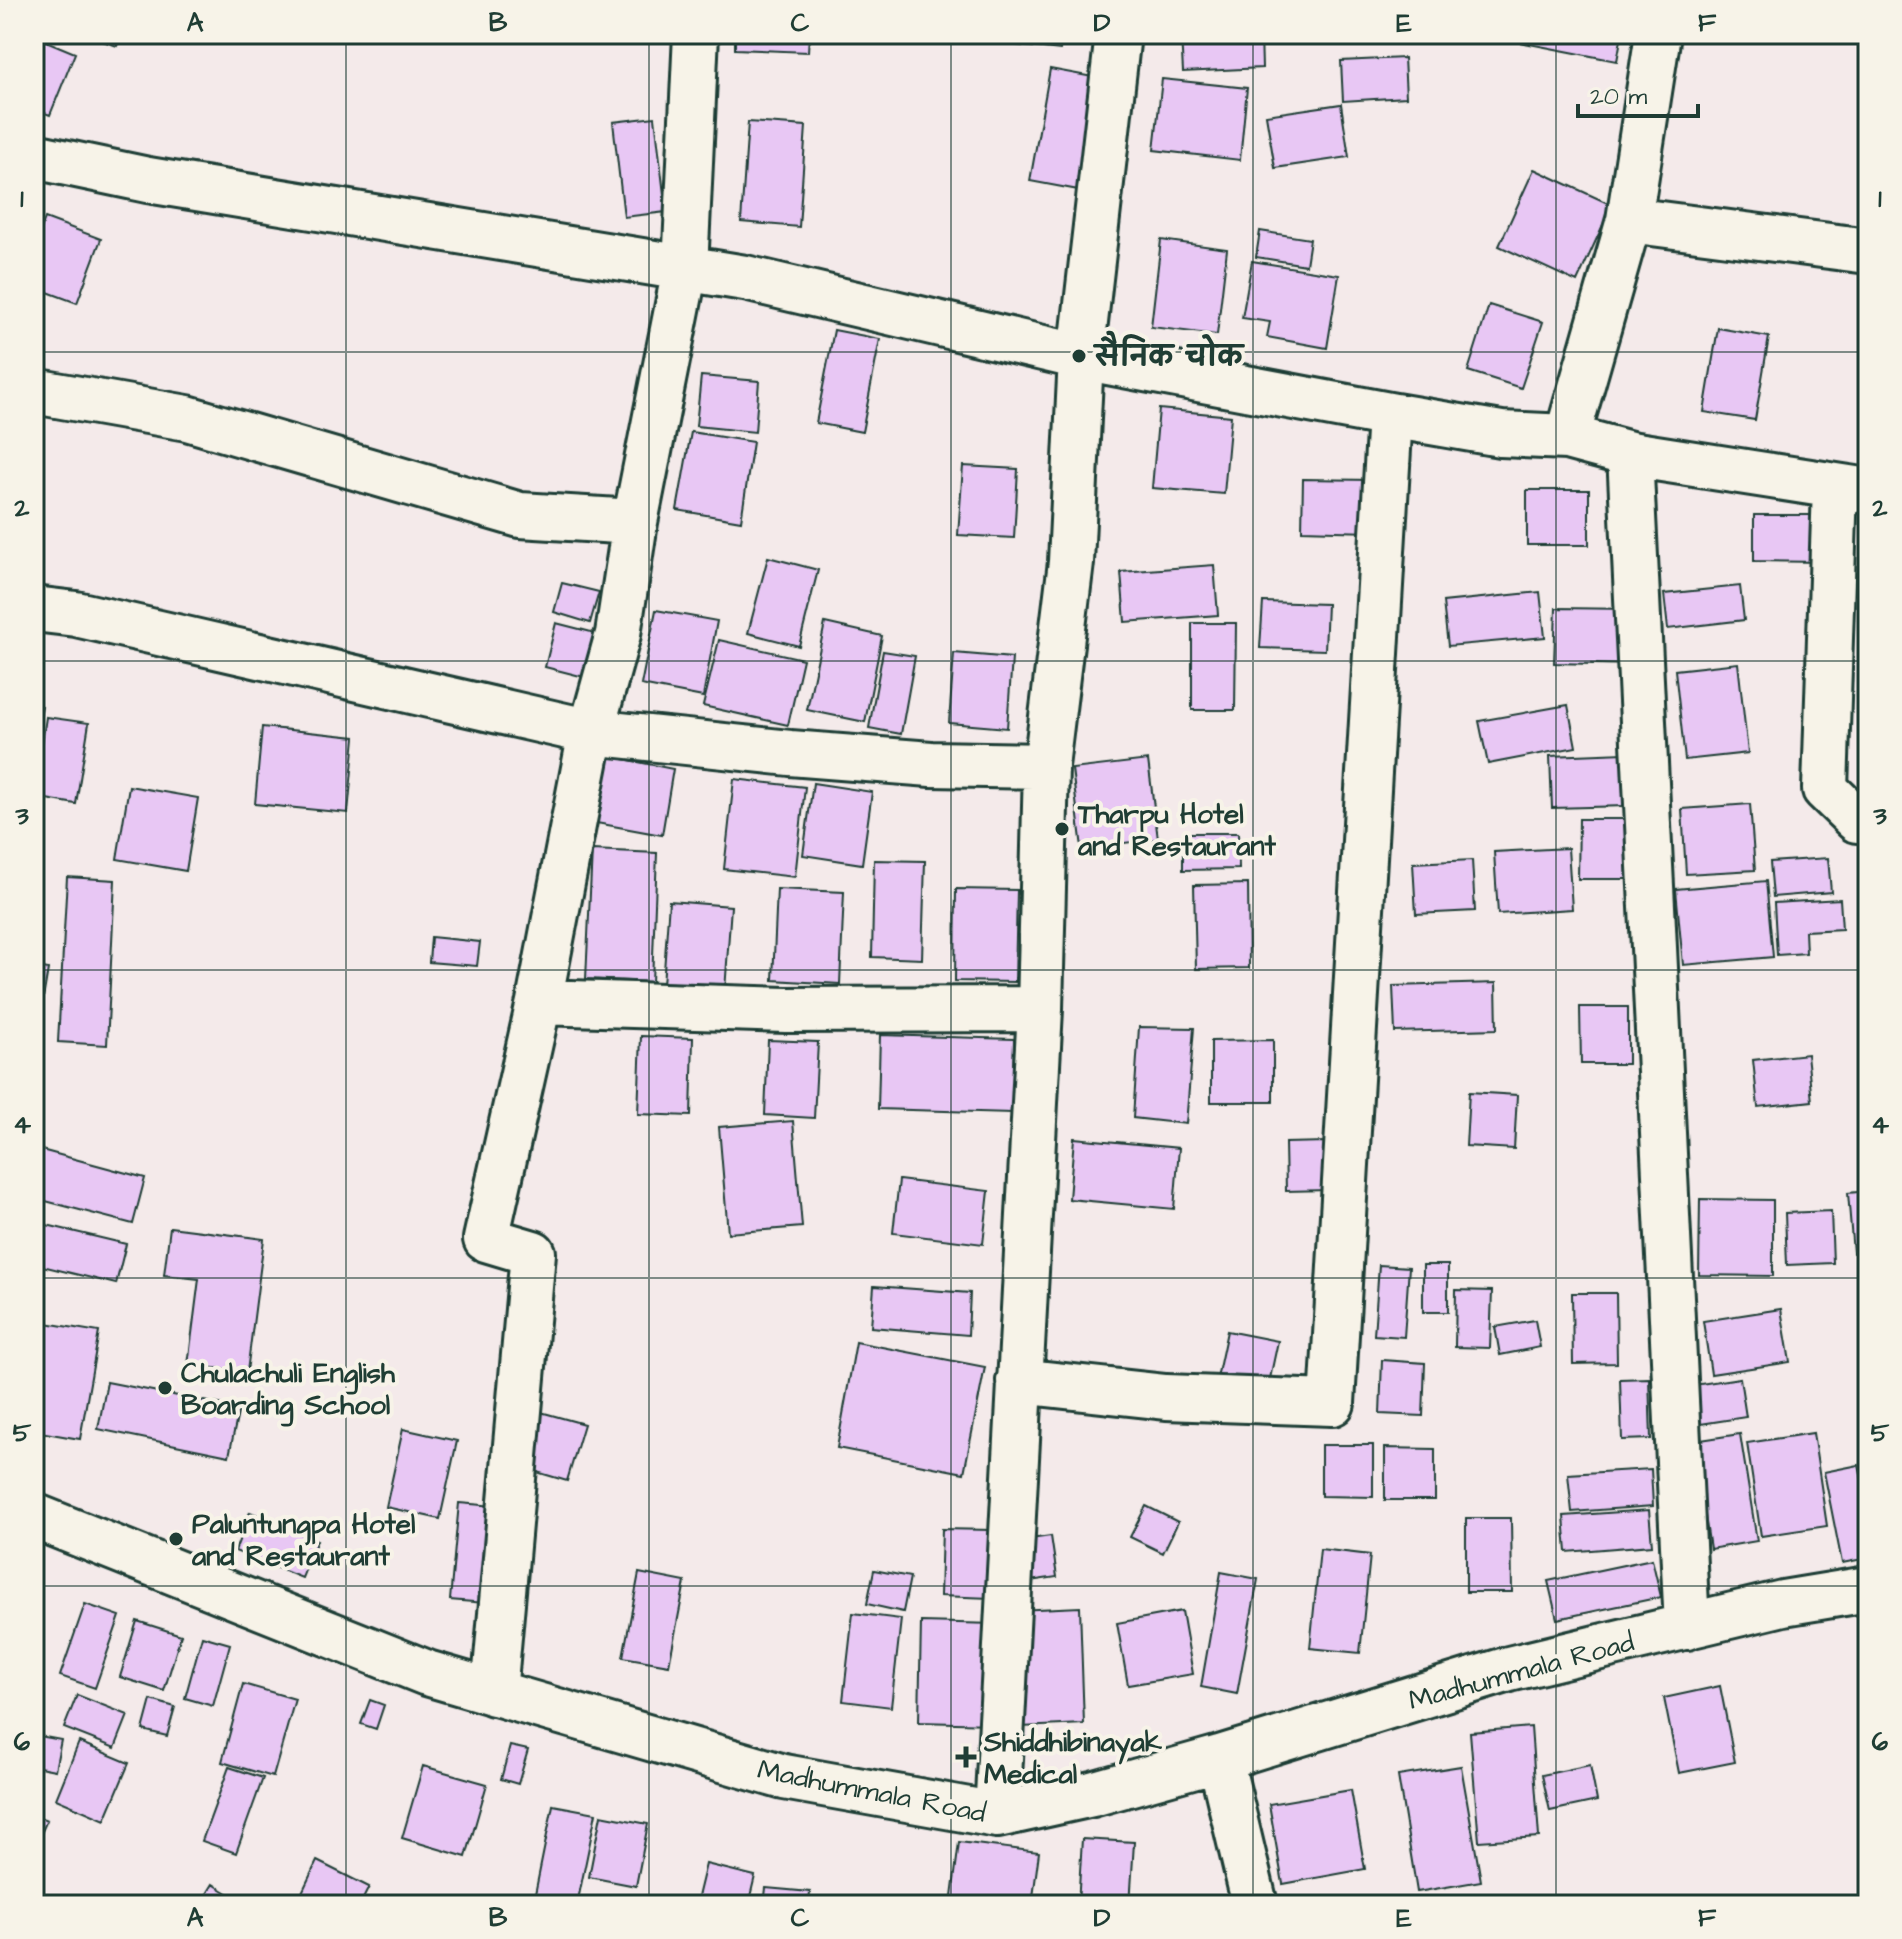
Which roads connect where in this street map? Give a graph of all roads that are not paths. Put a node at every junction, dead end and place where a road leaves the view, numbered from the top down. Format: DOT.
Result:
graph roads {
  1 [pos="696,34"];
  2 [pos="1118,34"];
  3 [pos="1658,34"];
  4 [pos="34,156"];
  5 [pos="1629,220"];
  6 [pos="1868,251"];
  7 [pos="685,269"];
  8 [pos="1081,357"];
  9 [pos="34,391"];
  10 [pos="1390,415"];
  11 [pos="1567,437"];
  12 [pos="1630,454"];
  13 [pos="1851,489"];
  14 [pos="635,522"];
  15 [pos="34,609"];
  16 [pos="591,732"];
  17 [pos="1046,766"];
  18 [pos="1868,819"];
  19 [pos="539,1002"];
  20 [pos="1040,1009"];
  21 [pos="1019,1381"];
  22 [pos="34,1516"];
  23 [pos="1868,1589"];
  24 [pos="1687,1627"];
  25 [pos="494,1693"];
  26 [pos="1220,1758"];
  27 [pos="997,1815"];
  28 [pos="1255,1905"];
  1 -- 7 [label="street"];
  2 -- 8 [label="street"];
  3 -- 5 [label="street"];
  4 -- 7 [label="street"];
  5 -- 6 [label="street"];
  5 -- 11 [label="street"];
  7 -- 8 [label="street"];
  7 -- 14 [label="street"];
  8 -- 10 [label="street"];
  8 -- 17 [label="street"];
  9 -- 14 [label="street"];
  10 -- 11 [label="street"];
  10 -- 21 [label="street"];
  11 -- 12 [label="street"];
  12 -- 13 [label="street"];
  12 -- 24 [label="street"];
  13 -- 18 [label="street"];
  14 -- 16 [label="street"];
  15 -- 16 [label="street"];
  16 -- 17 [label="street"];
  16 -- 19 [label="street"];
  17 -- 20 [label="street"];
  19 -- 20 [label="street"];
  19 -- 25 [label="street"];
  20 -- 21 [label="street"];
  21 -- 27 [label="street"];
  22 -- 25 [label="street, Madhummala Road"];
  23 -- 24 [label="street, Madhummala Road"];
  24 -- 26 [label="street, Madhummala Road"];
  25 -- 27 [label="street, Madhummala Road"];
  26 -- 27 [label="street, Madhummala Road"];
  26 -- 28 [label="street"];
}
